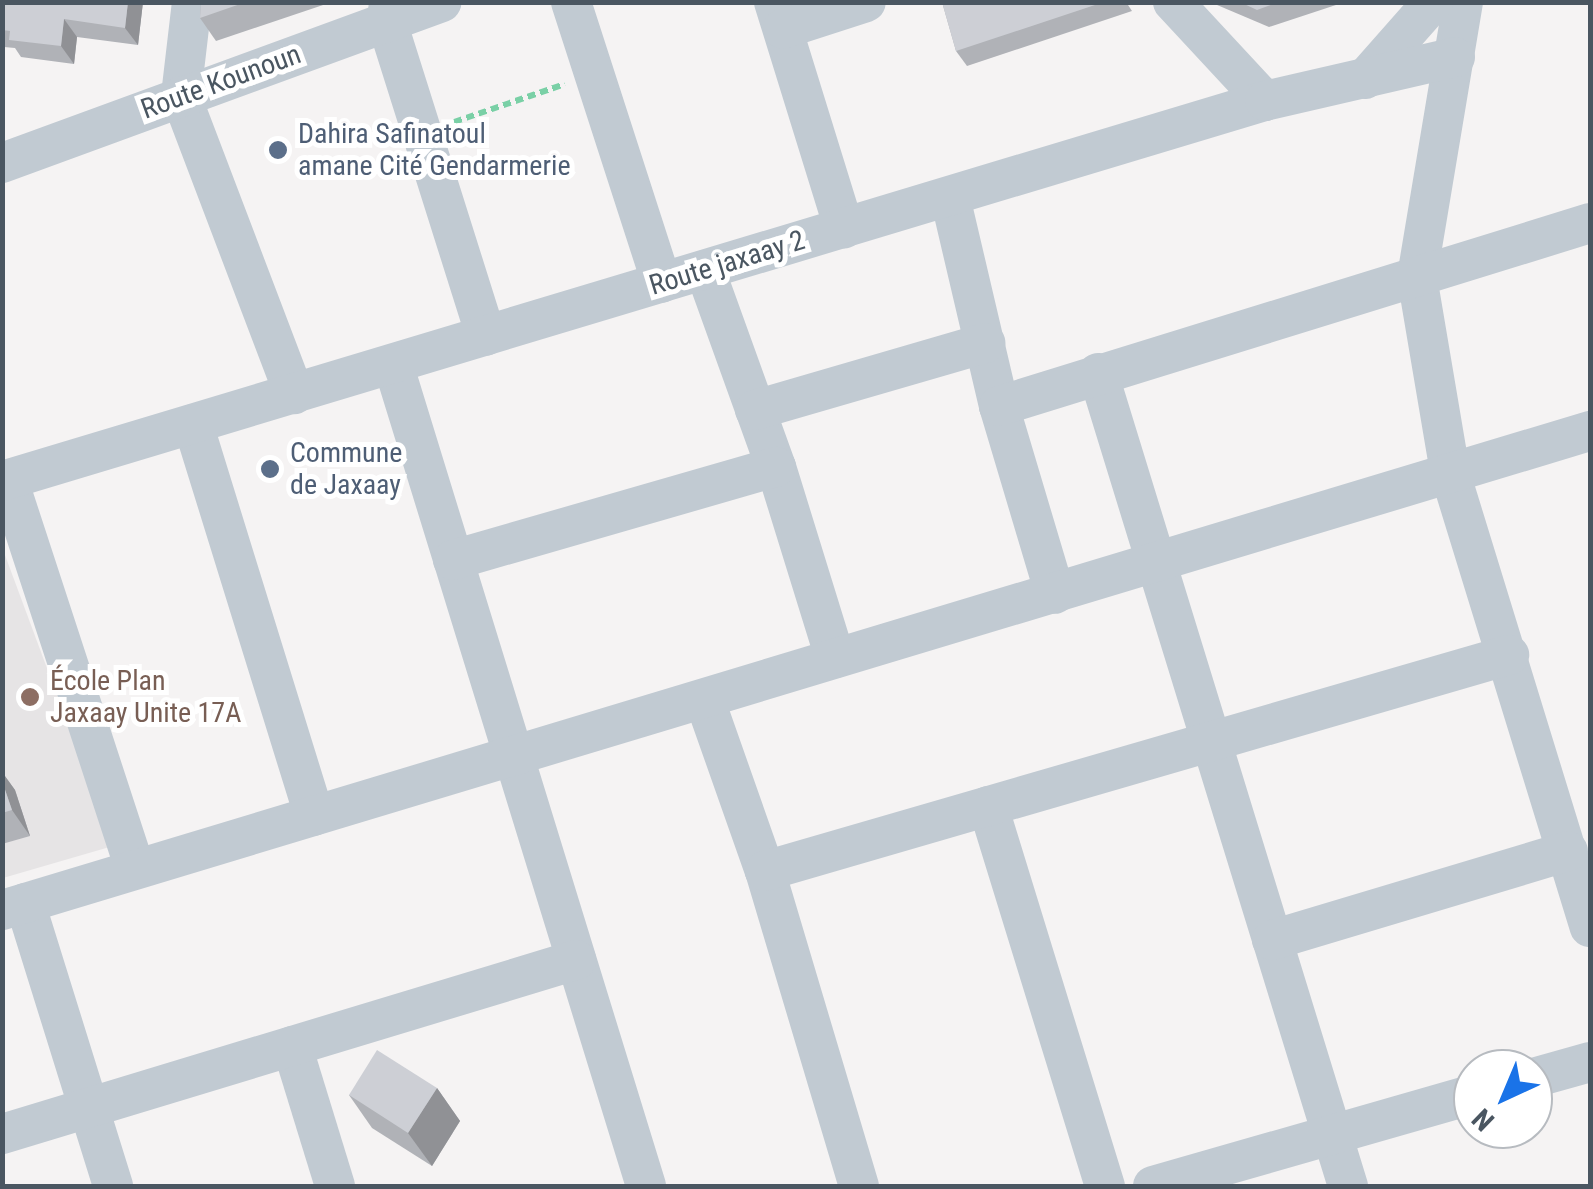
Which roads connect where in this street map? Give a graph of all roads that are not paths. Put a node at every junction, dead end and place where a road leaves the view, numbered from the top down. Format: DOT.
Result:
graph roads {
  1 [pos="192,2"];
  2 [pos="441,2"];
  3 [pos="572,2"];
  4 [pos="866,2"];
  5 [pos="1433,2"];
  6 [pos="1462,2"];
  7 [pos="1185,9"];
  8 [pos="388,12"];
  9 [pos="778,16"];
  10 [pos="1455,57"];
  11 [pos="1365,79"];
  12 [pos="181,96"];
  13 [pos="1265,101"];
  14 [pos="2,163"];
  15 [pos="950,197"];
  16 [pos="1590,224"];
  17 [pos="844,228"];
  18 [pos="704,270"];
  19 [pos="1417,277"];
  20 [pos="662,283"];
  21 [pos="486,336"];
  22 [pos="984,343"];
  23 [pos="393,364"];
  24 [pos="1098,373"];
  25 [pos="294,394"];
  26 [pos="1000,406"];
  27 [pos="756,410"];
  28 [pos="193,424"];
  29 [pos="1590,430"];
  30 [pos="776,467"];
  31 [pos="1450,473"];
  32 [pos="5,480"];
  33 [pos="453,560"];
  34 [pos="1156,562"];
  35 [pos="1055,594"];
  36 [pos="1509,655"];
  37 [pos="835,658"];
  38 [pos="705,701"];
  39 [pos="1212,741"];
  40 [pos="513,756"];
  41 [pos="988,806"];
  42 [pos="314,816"];
  43 [pos="1568,851"];
  44 [pos="134,869"];
  45 [pos="765,870"];
  46 [pos="14,906"];
  47 [pos="1590,926"];
  48 [pos="1272,940"];
  49 [pos="576,960"];
  50 [pos="292,1046"];
  51 [pos="1590,1062"];
  52 [pos="1553,1072"];
  53 [pos="1453,1100"];
  54 [pos="88,1108"];
  55 [pos="1332,1133"];
  56 [pos="2,1134"];
  57 [pos="112,1186"];
  58 [pos="335,1186"];
  59 [pos="646,1186"];
  60 [pos="859,1186"];
  61 [pos="1105,1186"];
  62 [pos="1153,1186"];
  63 [pos="1348,1186"];
  1 -- 12 [label="street"];
  2 -- 8 [label="street, Route Kounoun"];
  3 -- 20 [label="street"];
  4 -- 9 [label="street"];
  5 -- 11 [label="street"];
  6 -- 10 [label="street"];
  7 -- 13 [label="street"];
  8 -- 12 [label="street, Route Kounoun"];
  8 -- 21 [label="street"];
  9 -- 17 [label="street"];
  10 -- 11 [label="street, Route jaxaay 2"];
  10 -- 19 [label="street"];
  11 -- 13 [label="street, Route jaxaay 2"];
  12 -- 14 [label="street, Route Kounoun"];
  12 -- 25 [label="street"];
  13 -- 15 [label="street, Route jaxaay 2"];
  15 -- 17 [label="street, Route jaxaay 2"];
  15 -- 22 [label="street"];
  16 -- 19 [label="street"];
  17 -- 18 [label="street, Route jaxaay 2"];
  18 -- 20 [label="street, Route jaxaay 2"];
  18 -- 27 [label="street"];
  19 -- 24 [label="street"];
  19 -- 31 [label="street"];
  20 -- 21 [label="street, Route jaxaay 2"];
  21 -- 23 [label="street, Route jaxaay 2"];
  22 -- 26 [label="street"];
  22 -- 27 [label="street"];
  23 -- 25 [label="street, Route jaxaay 2"];
  23 -- 33 [label="street"];
  24 -- 26 [label="street"];
  24 -- 34 [label="street"];
  25 -- 28 [label="street, Route jaxaay 2"];
  26 -- 35 [label="street"];
  27 -- 30 [label="street"];
  28 -- 32 [label="street, Route jaxaay 2"];
  28 -- 42 [label="street"];
  29 -- 31 [label="street"];
  30 -- 33 [label="street"];
  30 -- 37 [label="street"];
  31 -- 34 [label="street"];
  31 -- 36 [label="street"];
  32 -- 44 [label="street"];
  33 -- 40 [label="street"];
  34 -- 35 [label="street"];
  34 -- 39 [label="street"];
  35 -- 37 [label="street"];
  36 -- 39 [label="street"];
  36 -- 43 [label="street"];
  37 -- 38 [label="street"];
  38 -- 40 [label="street"];
  38 -- 45 [label="street"];
  39 -- 41 [label="street"];
  39 -- 48 [label="street"];
  40 -- 42 [label="street"];
  40 -- 49 [label="street"];
  41 -- 45 [label="street"];
  41 -- 61 [label="street"];
  42 -- 44 [label="street"];
  43 -- 47 [label="street"];
  43 -- 48 [label="street"];
  44 -- 46 [label="street"];
  45 -- 60 [label="street"];
  46 -- 54 [label="street"];
  48 -- 55 [label="street"];
  49 -- 50 [label="street"];
  49 -- 59 [label="street"];
  50 -- 54 [label="street"];
  50 -- 58 [label="street"];
  51 -- 52 [label="street"];
  53 -- 55 [label="street"];
  54 -- 56 [label="street"];
  54 -- 57 [label="street"];
  55 -- 62 [label="street"];
  55 -- 63 [label="street"];
}
